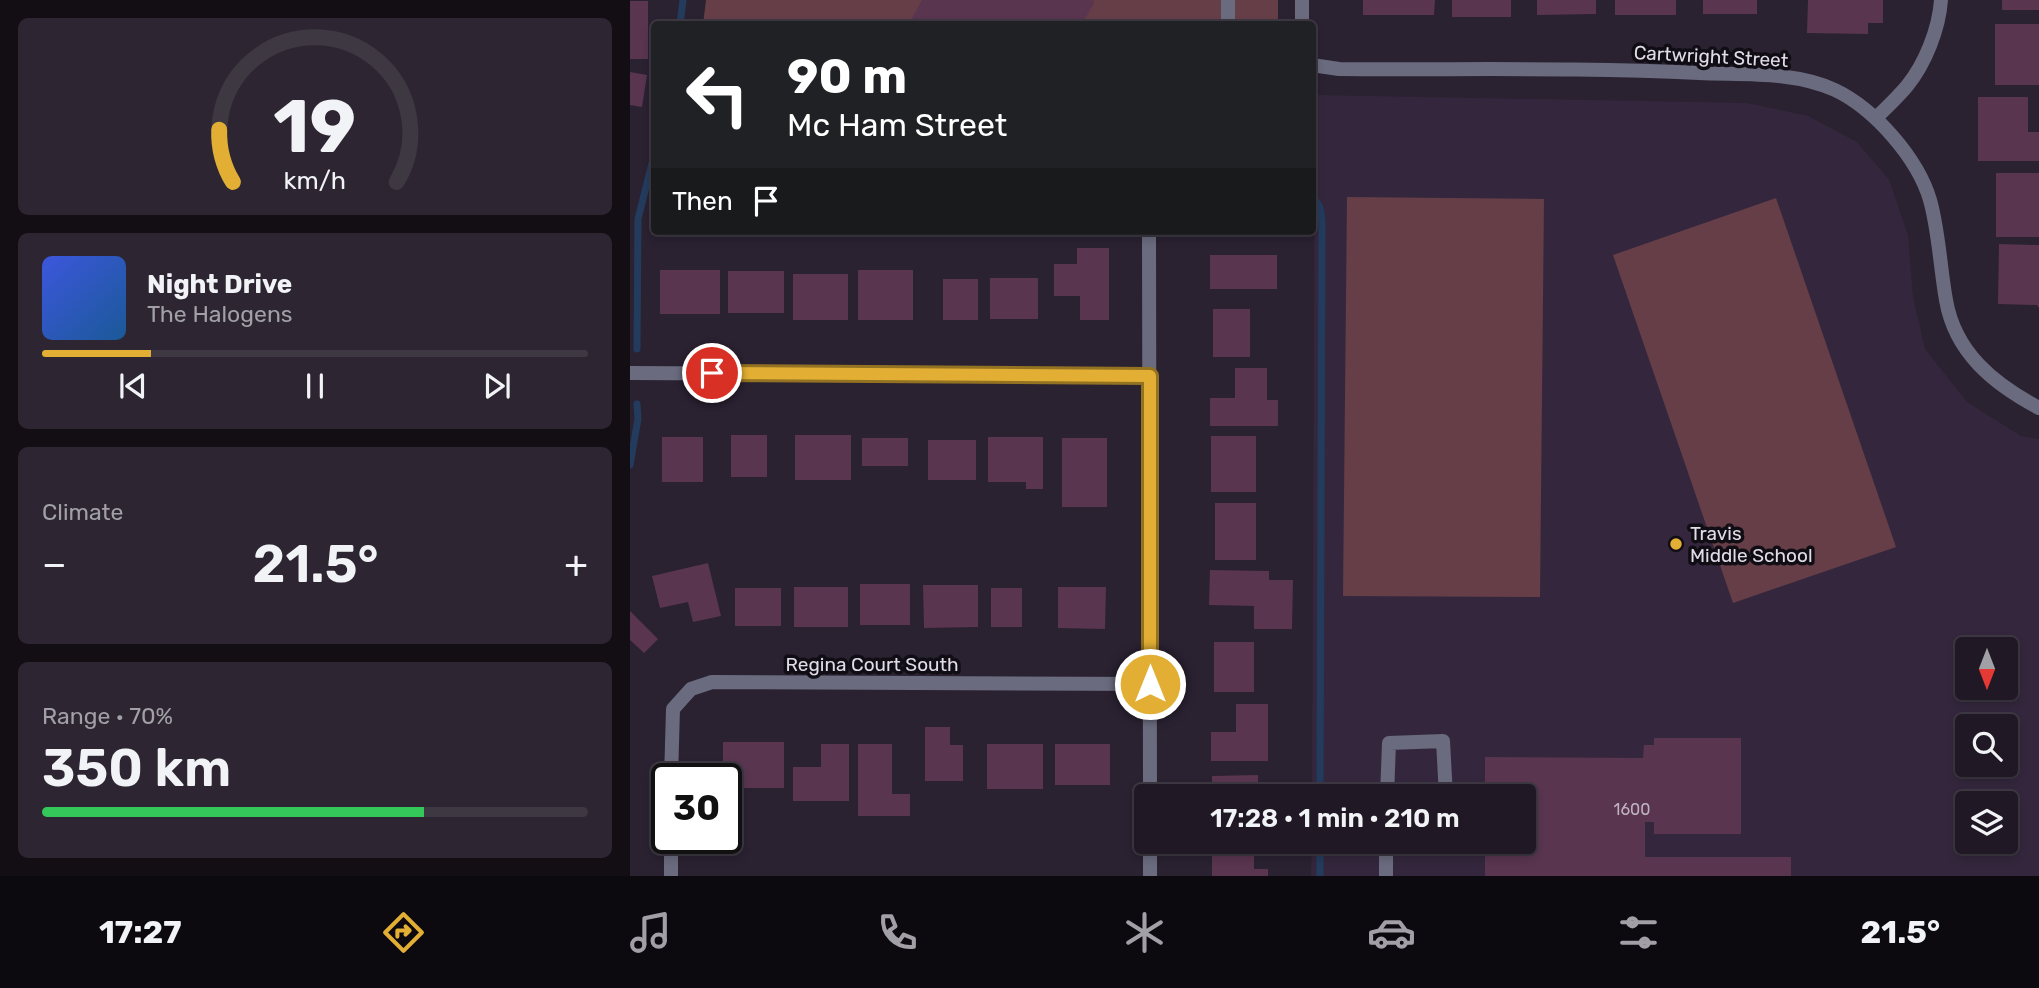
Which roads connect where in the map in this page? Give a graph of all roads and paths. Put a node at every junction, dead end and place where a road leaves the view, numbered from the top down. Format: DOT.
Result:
graph roads {
  1 [pos="1228,0"];
  2 [pos="1302,0"];
  3 [pos="1941,0"];
  4 [pos="1228,21"];
  5 [pos="1302,21"];
  6 [pos="1316,66"];
  7 [pos="1876,118"];
  8 [pos="1149,235"];
  9 [pos="630,373"];
  10 [pos="1150,376"];
  11 [pos="2039,408"];
  12 [pos="1150,684"];
  13 [pos="671,763"];
  14 [pos="1150,784"];
  15 [pos="1387,784"];
  16 [pos="1445,784"];
  17 [pos="671,854"];
  18 [pos="1150,854"];
  19 [pos="1387,854"];
  20 [pos="671,876"];
  21 [pos="1150,876"];
  22 [pos="1386,876"];
  1 -- 4 [label="street"];
  2 -- 5 [label="street"];
  3 -- 7 [label="street"];
  6 -- 7 [label="street, Cartwright Street"];
  7 -- 11 [label="street, Cartwright Street"];
  8 -- 10 [label="street"];
  9 -- 10 [label="street"];
  10 -- 12 [label="street"];
  12 -- 13 [label="street, Regina Court South"];
  12 -- 14 [label="street"];
  15 -- 16 [label="street"];
  17 -- 20 [label="street"];
  18 -- 21 [label="street"];
  19 -- 22 [label="street"];
}
